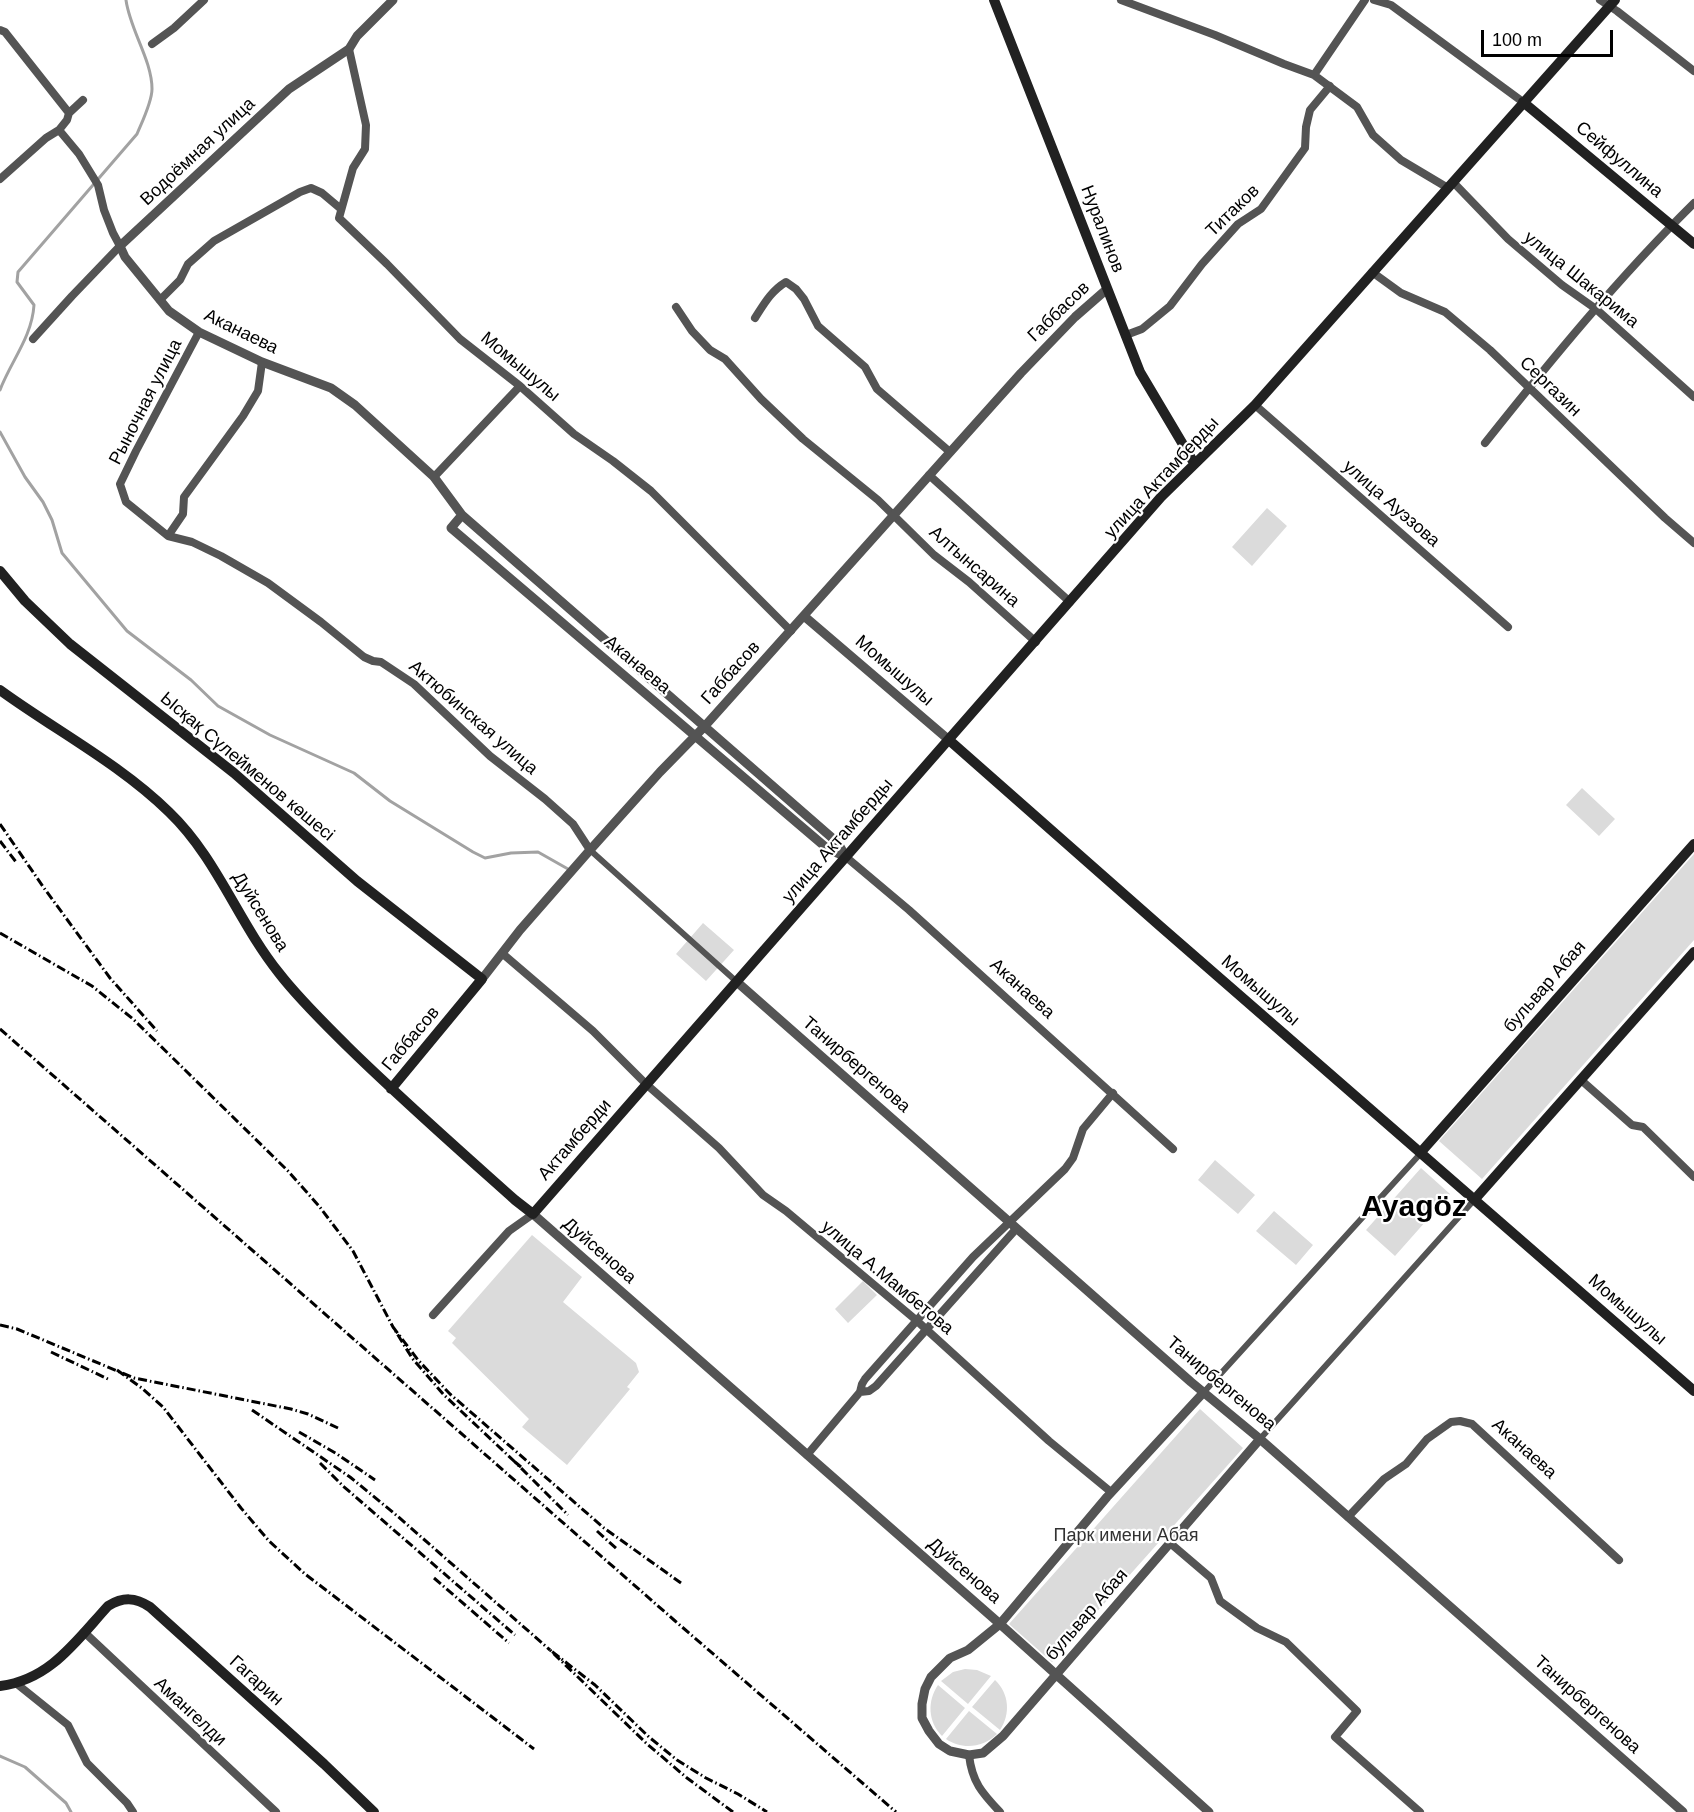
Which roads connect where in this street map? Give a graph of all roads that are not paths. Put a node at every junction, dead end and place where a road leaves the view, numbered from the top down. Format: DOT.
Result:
graph roads {
  1 [pos="204,0"];
  2 [pos="393,0"];
  3 [pos="994,0"];
  4 [pos="1121,0"];
  5 [pos="1365,0"];
  6 [pos="1374,0"];
  7 [pos="1608,2"];
  8 [pos="0,30"];
  9 [pos="152,44"];
  10 [pos="349,49"];
  11 [pos="1694,70"];
  12 [pos="1314,75"];
  13 [pos="1330,86"];
  14 [pos="82,100"];
  15 [pos="1523,102"];
  16 [pos="69,113"];
  17 [pos="59,130"];
  18 [pos="0,179"];
  19 [pos="1451,185"];
  20 [pos="1694,203"];
  21 [pos="341,209"];
  22 [pos="1671,225"];
  23 [pos="1694,244"];
  24 [pos="120,246"];
  25 [pos="1372,272"];
  26 [pos="1107,288"];
  27 [pos="160,300"];
  28 [pos="676,308"];
  29 [pos="1596,309"];
  30 [pos="755,318"];
  31 [pos="199,332"];
  32 [pos="1126,335"];
  33 [pos="33,339"];
  34 [pos="262,362"];
  35 [pos="520,386"];
  36 [pos="1529,387"];
  37 [pos="1694,397"];
  38 [pos="1255,405"];
  39 [pos="1485,443"];
  40 [pos="950,452"];
  41 [pos="1194,463"];
  42 [pos="929,475"];
  43 [pos="434,477"];
  44 [pos="462,515"];
  45 [pos="893,515"];
  46 [pos="168,536"];
  47 [pos="1694,543"];
  48 [pos="0,571"];
  49 [pos="1070,602"];
  50 [pos="804,616"];
  51 [pos="1508,627"];
  52 [pos="791,631"];
  53 [pos="1036,642"];
  54 [pos="0,690"];
  55 [pos="705,727"];
  56 [pos="696,736"];
  57 [pos="949,740"];
  58 [pos="1694,844"];
  59 [pos="590,850"];
  60 [pos="846,857"];
  61 [pos="1694,952"];
  62 [pos="503,954"];
  63 [pos="483,979"];
  64 [pos="737,982"];
  65 [pos="1581,1080"];
  66 [pos="646,1084"];
  67 [pos="391,1089"];
  68 [pos="1113,1094"];
  69 [pos="1173,1149"];
  70 [pos="1421,1152"];
  71 [pos="1694,1177"];
  72 [pos="1475,1199"];
  73 [pos="533,1214"];
  74 [pos="1013,1226"];
  75 [pos="433,1315"];
  76 [pos="916,1320"];
  77 [pos="926,1330"];
  78 [pos="1694,1390"];
  79 [pos="860,1392"];
  80 [pos="1204,1392"];
  81 [pos="1260,1439"];
  82 [pos="807,1455"];
  83 [pos="1112,1492"];
  84 [pos="1348,1517"];
  85 [pos="1170,1543"];
  86 [pos="1619,1560"];
  87 [pos="1000,1624"];
  88 [pos="84,1632"];
  89 [pos="1056,1676"];
  90 [pos="17,1684"];
  91 [pos="0,1686"];
  92 [pos="969,1755"];
  93 [pos="133,1812"];
  94 [pos="276,1812"];
  95 [pos="374,1812"];
  96 [pos="999,1812"];
  97 [pos="1209,1812"];
  98 [pos="1420,1812"];
  99 [pos="1683,1812"];
  1 -- 9 [label="street"];
  2 -- 10 [label="street, Водоёмная улица"];
  3 -- 26 [label="main road, Нуралинов"];
  4 -- 12 [label="street, улица Шакарима"];
  5 -- 12 [label="street"];
  6 -- 15 [label="street"];
  7 -- 11 [label="street"];
  7 -- 15 [label="main road, улица Актамберды"];
  8 -- 16 [label="street"];
  10 -- 21 [label="street"];
  10 -- 24 [label="street, Водоёмная улица"];
  12 -- 13 [label="street, улица Шакарима"];
  13 -- 19 [label="street, улица Шакарима"];
  13 -- 32 [label="street, Титаков"];
  14 -- 16 [label="street"];
  15 -- 19 [label="main road, улица Актамберды"];
  15 -- 22 [label="main road, Сейфуллина"];
  16 -- 17 [label="street"];
  17 -- 18 [label="street"];
  17 -- 24 [label="street, Аканаева"];
  19 -- 25 [label="main road, улица Актамберды"];
  19 -- 29 [label="street, улица Шакарима"];
  20 -- 22 [label="street"];
  21 -- 27 [label="street"];
  21 -- 35 [label="street, Момышулы"];
  22 -- 23 [label="main road, Сейфуллина"];
  22 -- 29 [label="street"];
  24 -- 27 [label="street, Аканаева"];
  24 -- 33 [label="street, Водоёмная улица"];
  25 -- 36 [label="street, Сергазин"];
  25 -- 38 [label="main road, улица Актамберды"];
  26 -- 32 [label="main road, Нуралинов"];
  26 -- 40 [label="street, Габбасов"];
  27 -- 31 [label="street, Аканаева"];
  28 -- 45 [label="street, Алтынсарина"];
  29 -- 36 [label="street"];
  29 -- 37 [label="street, улица Шакарима"];
  30 -- 40 [label="street"];
  31 -- 34 [label="street, Аканаева"];
  31 -- 46 [label="street, Рыночная улица"];
  32 -- 41 [label="main road, Нуралинов"];
  34 -- 43 [label="street, Аканаева"];
  34 -- 46 [label="street"];
  35 -- 43 [label="street"];
  35 -- 52 [label="street, Момышулы"];
  36 -- 39 [label="street"];
  36 -- 47 [label="street, Сергазин"];
  38 -- 41 [label="main road, улица Актамберды"];
  38 -- 51 [label="street, улица Ауэзова"];
  40 -- 42 [label="street, Габбасов"];
  41 -- 49 [label="main road, улица Актамберды"];
  42 -- 45 [label="street, Габбасов"];
  42 -- 49 [label="street, Алтынсарина"];
  43 -- 44 [label="street, Аканаева"];
  44 -- 55 [label="street, Аканаева"];
  44 -- 56 [label="street, Аканаева"];
  45 -- 50 [label="street, Габбасов"];
  45 -- 53 [label="street, Алтынсарина"];
  46 -- 59 [label="street, Актюбинская улица"];
  48 -- 63 [label="main road, Ысқақ Сүлейменов көшесі"];
  49 -- 53 [label="main road, улица Актамберды"];
  50 -- 52 [label="street, Габбасов"];
  50 -- 57 [label="street, Момышулы"];
  52 -- 55 [label="street, Габбасов"];
  53 -- 57 [label="main road, улица Актамберды"];
  54 -- 67 [label="main road, Дуйсенова"];
  55 -- 56 [label="street, Габбасов"];
  55 -- 60 [label="street, Аканаева"];
  56 -- 59 [label="street, Габбасов"];
  56 -- 60 [label="street, Аканаева"];
  57 -- 60 [label="main road, улица Актамберды"];
  57 -- 70 [label="main road, Момышулы"];
  58 -- 70 [label="main road, бульвар Абая"];
  59 -- 62 [label="street, Габбасов"];
  59 -- 64 [label="street"];
  60 -- 64 [label="main road, улица Актамберды"];
  60 -- 68 [label="street, Аканаева"];
  61 -- 65 [label="main road"];
  62 -- 63 [label="street, Габбасов"];
  62 -- 66 [label="street, улица А.Мамбетова"];
  63 -- 67 [label="main road, Габбасов"];
  64 -- 66 [label="main road, Актамберди"];
  64 -- 74 [label="street, Танирбергенова"];
  65 -- 71 [label="street"];
  65 -- 72 [label="main road"];
  66 -- 73 [label="main road, Актамберди"];
  66 -- 76 [label="street, улица А.Мамбетова"];
  67 -- 73 [label="main road, Дуйсенова"];
  68 -- 69 [label="street, Аканаева"];
  68 -- 74 [label="street"];
  70 -- 72 [label="main road, Момышулы"];
  70 -- 80 [label="street"];
  72 -- 78 [label="main road, Момышулы"];
  72 -- 81 [label="street"];
  73 -- 75 [label="street, Актамберди"];
  73 -- 82 [label="street, Дуйсенова"];
  74 -- 76 [label="street"];
  74 -- 77 [label="street"];
  74 -- 80 [label="street, Танирбергенова"];
  76 -- 77 [label="street, улица А.Мамбетова"];
  76 -- 79 [label="street"];
  77 -- 79 [label="street"];
  77 -- 83 [label="street, улица А.Мамбетова"];
  79 -- 82 [label="street"];
  80 -- 81 [label="street, Танирбергенова"];
  80 -- 83 [label="street"];
  81 -- 84 [label="street, Танирбергенова"];
  81 -- 85 [label="street, бульвар Абая"];
  82 -- 87 [label="street, Дуйсенова"];
  83 -- 87 [label="street"];
  84 -- 86 [label="street, Аканаева"];
  84 -- 99 [label="street, Танирбергенова"];
  85 -- 89 [label="street, бульвар Абая"];
  85 -- 98 [label="street"];
  87 -- 89 [label="street, Дуйсенова"];
  87 -- 92 [label="street"];
  88 -- 90 [label="main road"];
  88 -- 94 [label="street, Амангелди"];
  88 -- 95 [label="main road, Гагарин"];
  89 -- 92 [label="street, бульвар Абая"];
  89 -- 97 [label="street, Дуйсенова"];
  90 -- 91 [label="main road"];
  90 -- 93 [label="street"];
  92 -- 96 [label="street"];
}
